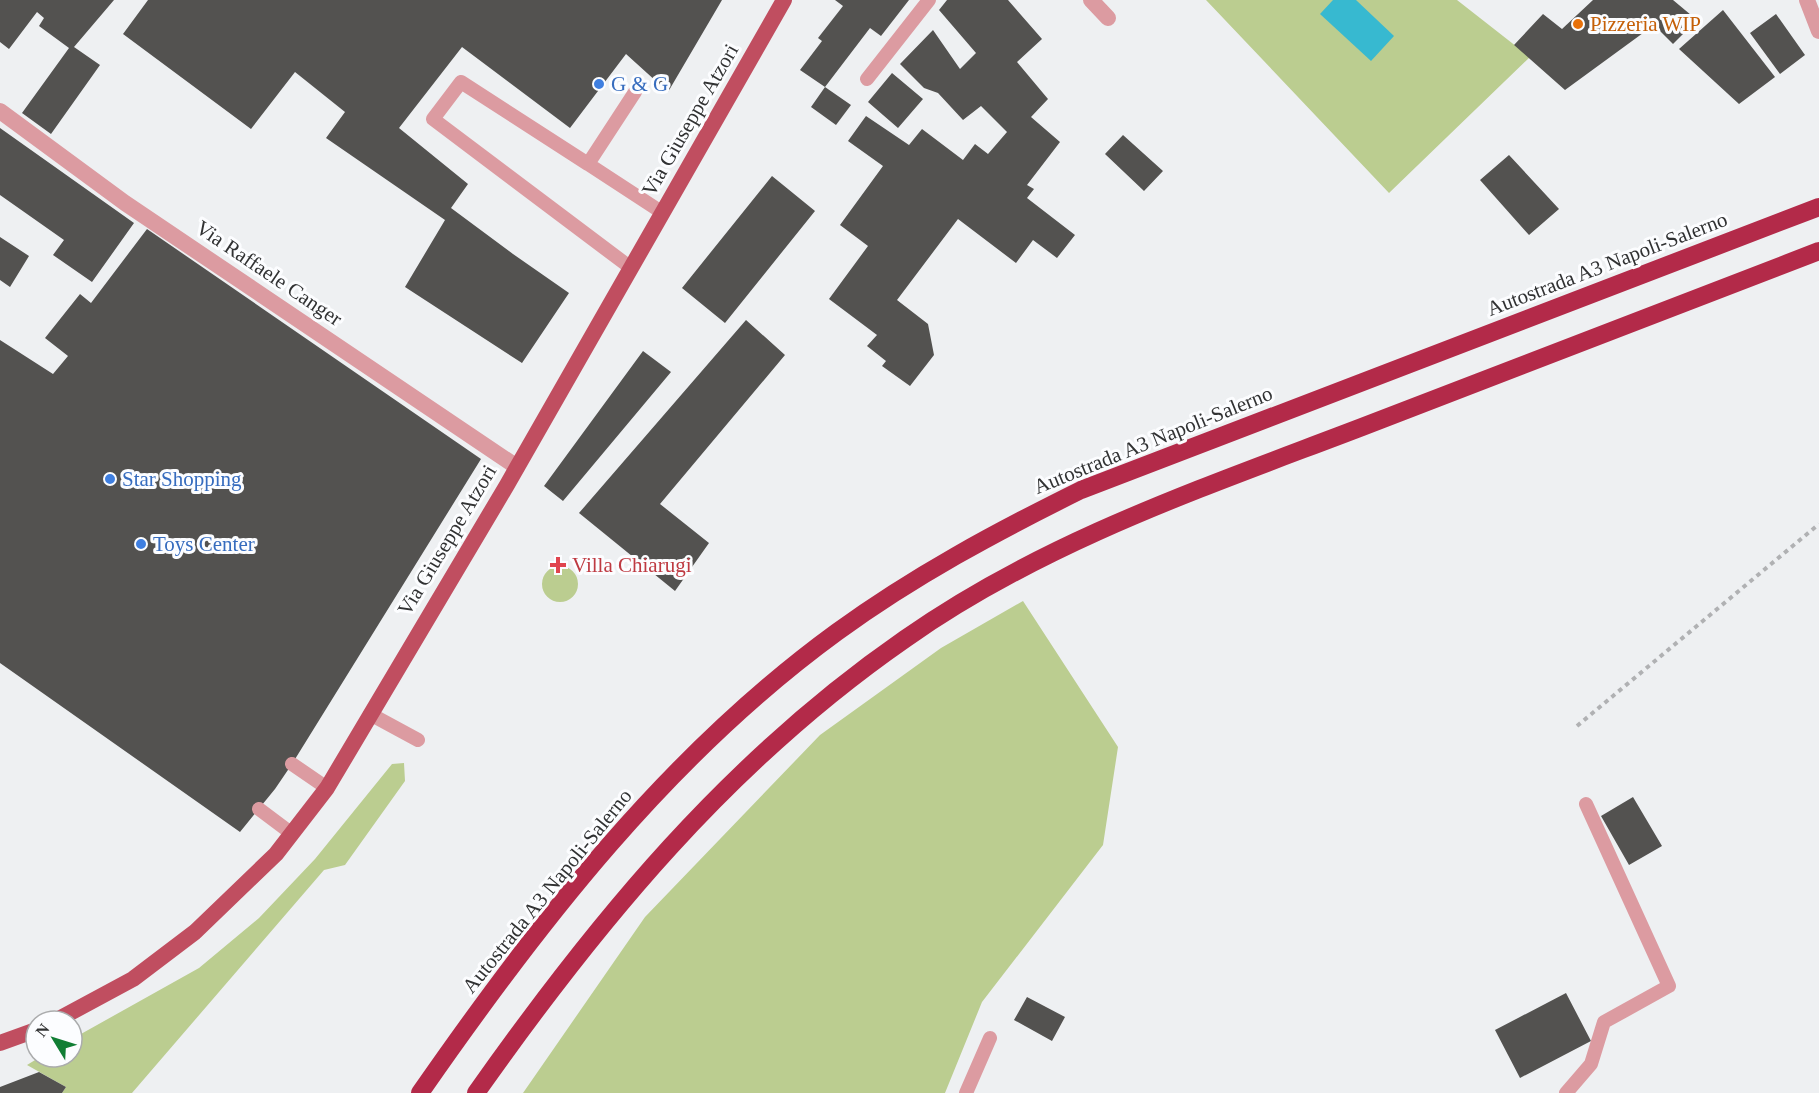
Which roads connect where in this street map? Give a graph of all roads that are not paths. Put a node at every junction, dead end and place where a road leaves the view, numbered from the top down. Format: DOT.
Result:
graph roads {
  1 [pos="784,0"];
  2 [pos="928,0"];
  3 [pos="1091,0"];
  4 [pos="1807,0"];
  5 [pos="1108,18"];
  6 [pos="1819,32"];
  7 [pos="867,79"];
  8 [pos="634,92"];
  9 [pos="0,111"];
  10 [pos="588,164"];
  11 [pos="1819,207"];
  12 [pos="663,213"];
  13 [pos="1819,251"];
  14 [pos="631,268"];
  15 [pos="517,466"];
  16 [pos="370,714"];
  17 [pos="418,740"];
  18 [pos="292,764"];
  19 [pos="327,788"];
  20 [pos="1586,804"];
  21 [pos="259,808"];
  22 [pos="291,833"];
  23 [pos="77,1009"];
  24 [pos="24,1034"];
  25 [pos="990,1038"];
  26 [pos="0,1043"];
  27 [pos="420,1093"];
  28 [pos="476,1093"];
  29 [pos="966,1093"];
  30 [pos="1566,1093"];
  1 -- 12 [label="main road, Via Giuseppe Atzori"];
  2 -- 7 [label="lane"];
  3 -- 5 [label="street"];
  4 -- 6 [label="street"];
  8 -- 10 [label="lane"];
  9 -- 15 [label="street, Via Raffaele Canger"];
  10 -- 12 [label="lane"];
  10 -- 14 [label="lane"];
  11 -- 27 [label="highway, Autostrada A3 Napoli-Salerno"];
  12 -- 14 [label="main road, Via Giuseppe Atzori"];
  13 -- 28 [label="highway"];
  14 -- 15 [label="main road, Via Giuseppe Atzori"];
  15 -- 16 [label="main road, Via Giuseppe Atzori"];
  16 -- 17 [label="lane"];
  16 -- 19 [label="main road, Via Giuseppe Atzori"];
  18 -- 19 [label="lane"];
  19 -- 22 [label="main road, Via Giuseppe Atzori"];
  20 -- 30 [label="lane"];
  21 -- 22 [label="lane"];
  22 -- 23 [label="main road, Via Giuseppe Atzori"];
  24 -- 26 [label="main road"];
  25 -- 29 [label="lane"];
}
